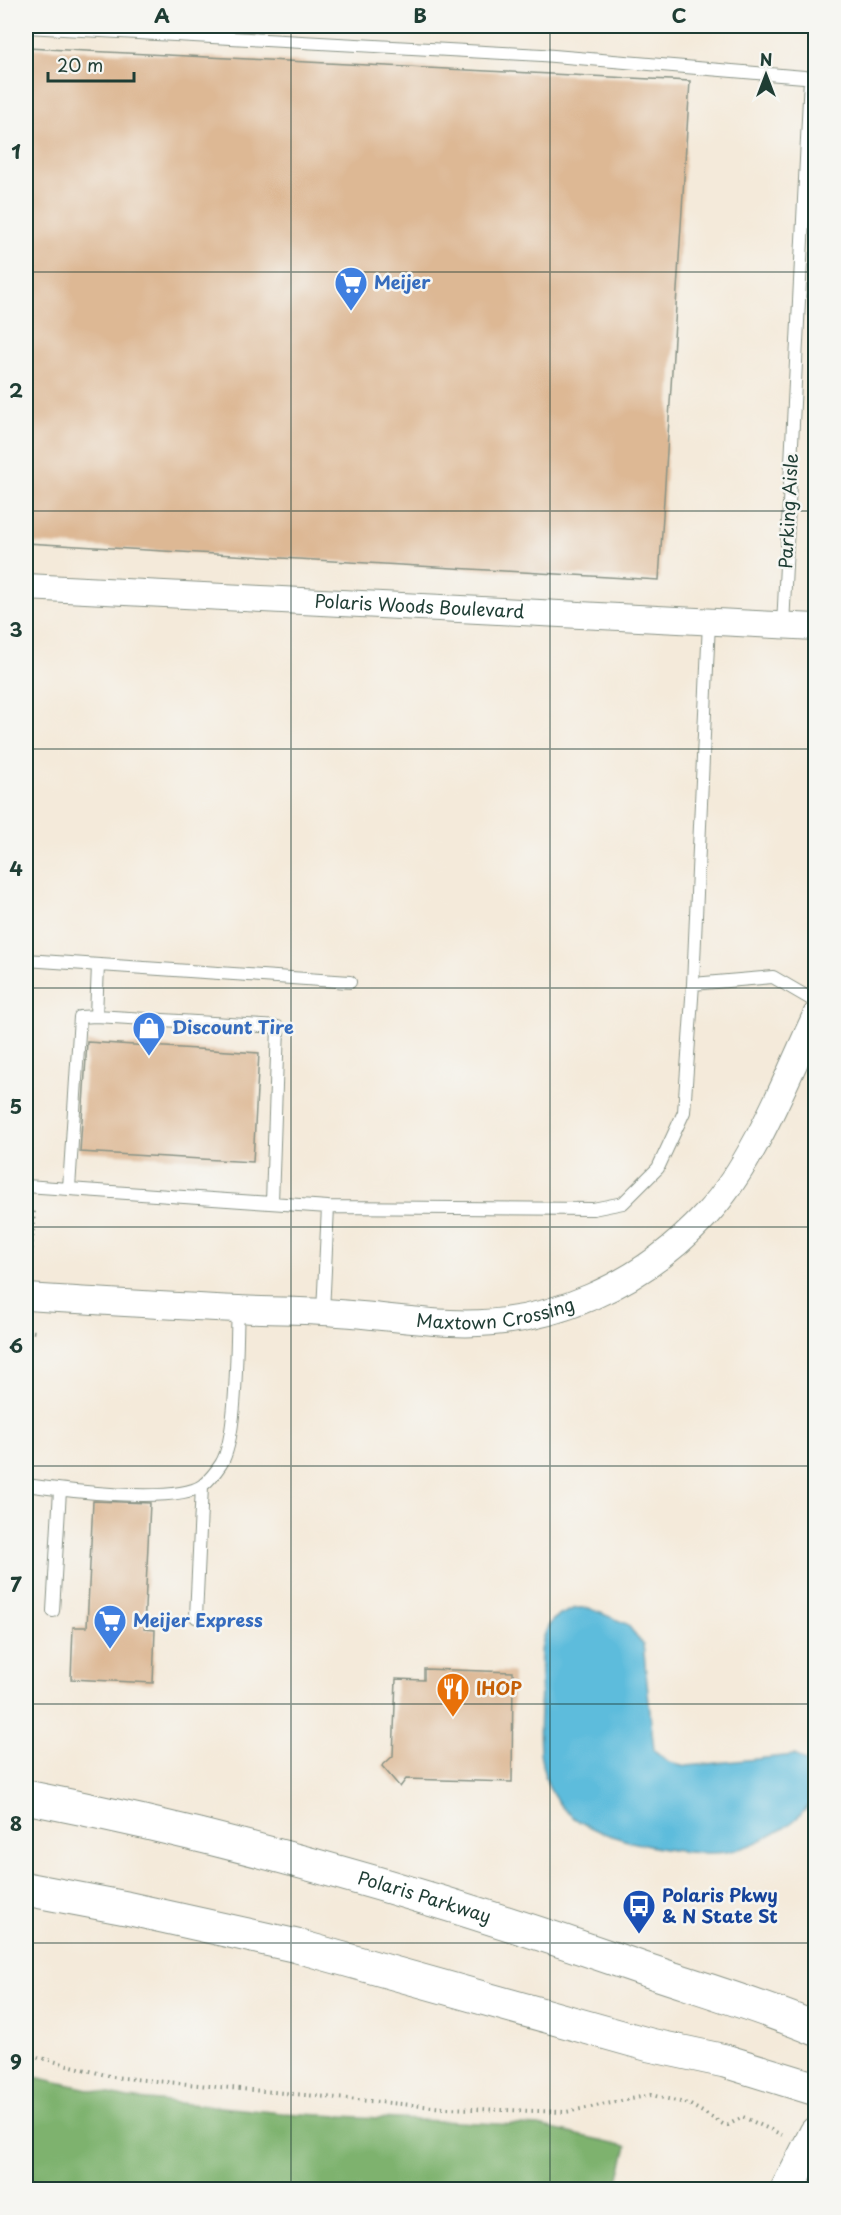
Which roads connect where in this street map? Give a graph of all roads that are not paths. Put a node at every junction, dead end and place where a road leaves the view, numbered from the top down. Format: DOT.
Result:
graph roads {
  1 [pos="26,27"];
  2 [pos="813,78"];
  3 [pos="26,587"];
  4 [pos="708,622"];
  5 [pos="783,626"];
  6 [pos="816,627"];
  7 [pos="26,960"];
  8 [pos="98,965"];
  9 [pos="350,982"];
  10 [pos="693,984"];
  11 [pos="816,1002"];
  12 [pos="816,1015"];
  13 [pos="96,1016"];
  14 [pos="26,1186"];
  15 [pos="69,1188"];
  16 [pos="272,1202"];
  17 [pos="328,1207"];
  18 [pos="28,1285"];
  19 [pos="238,1309"];
  20 [pos="322,1312"];
  21 [pos="26,1485"];
  22 [pos="202,1486"];
  23 [pos="60,1490"];
  24 [pos="53,1611"];
  25 [pos="196,1617"];
  26 [pos="26,1797"];
  27 [pos="26,1889"];
  28 [pos="816,2029"];
  29 [pos="816,2089"];
  30 [pos="812,2140"];
  31 [pos="787,2190"];
  1 -- 2 [label="lane"];
  2 -- 5 [label="lane, Parking Aisle"];
  3 -- 4 [label="street, Polaris Woods Boulevard"];
  4 -- 5 [label="street, Polaris Woods Boulevard"];
  4 -- 10 [label="lane"];
  5 -- 6 [label="street, Polaris Woods Boulevard"];
  7 -- 8 [label="lane"];
  8 -- 9 [label="lane"];
  8 -- 13 [label="lane"];
  10 -- 11 [label="lane"];
  10 -- 17 [label="lane"];
  12 -- 20 [label="street, Maxtown Crossing"];
  13 -- 15 [label="lane"];
  13 -- 16 [label="lane"];
  14 -- 15 [label="lane"];
  15 -- 16 [label="lane"];
  16 -- 17 [label="lane"];
  17 -- 20 [label="lane"];
  18 -- 19 [label="street, Maxtown Crossing"];
  19 -- 20 [label="street, Maxtown Crossing"];
  19 -- 22 [label="lane"];
  21 -- 23 [label="lane"];
  22 -- 23 [label="lane"];
  22 -- 25 [label="lane"];
  23 -- 24 [label="lane"];
  26 -- 28 [label="main road, Polaris Parkway"];
  27 -- 29 [label="main road"];
  30 -- 31 [label="main road"];
}
